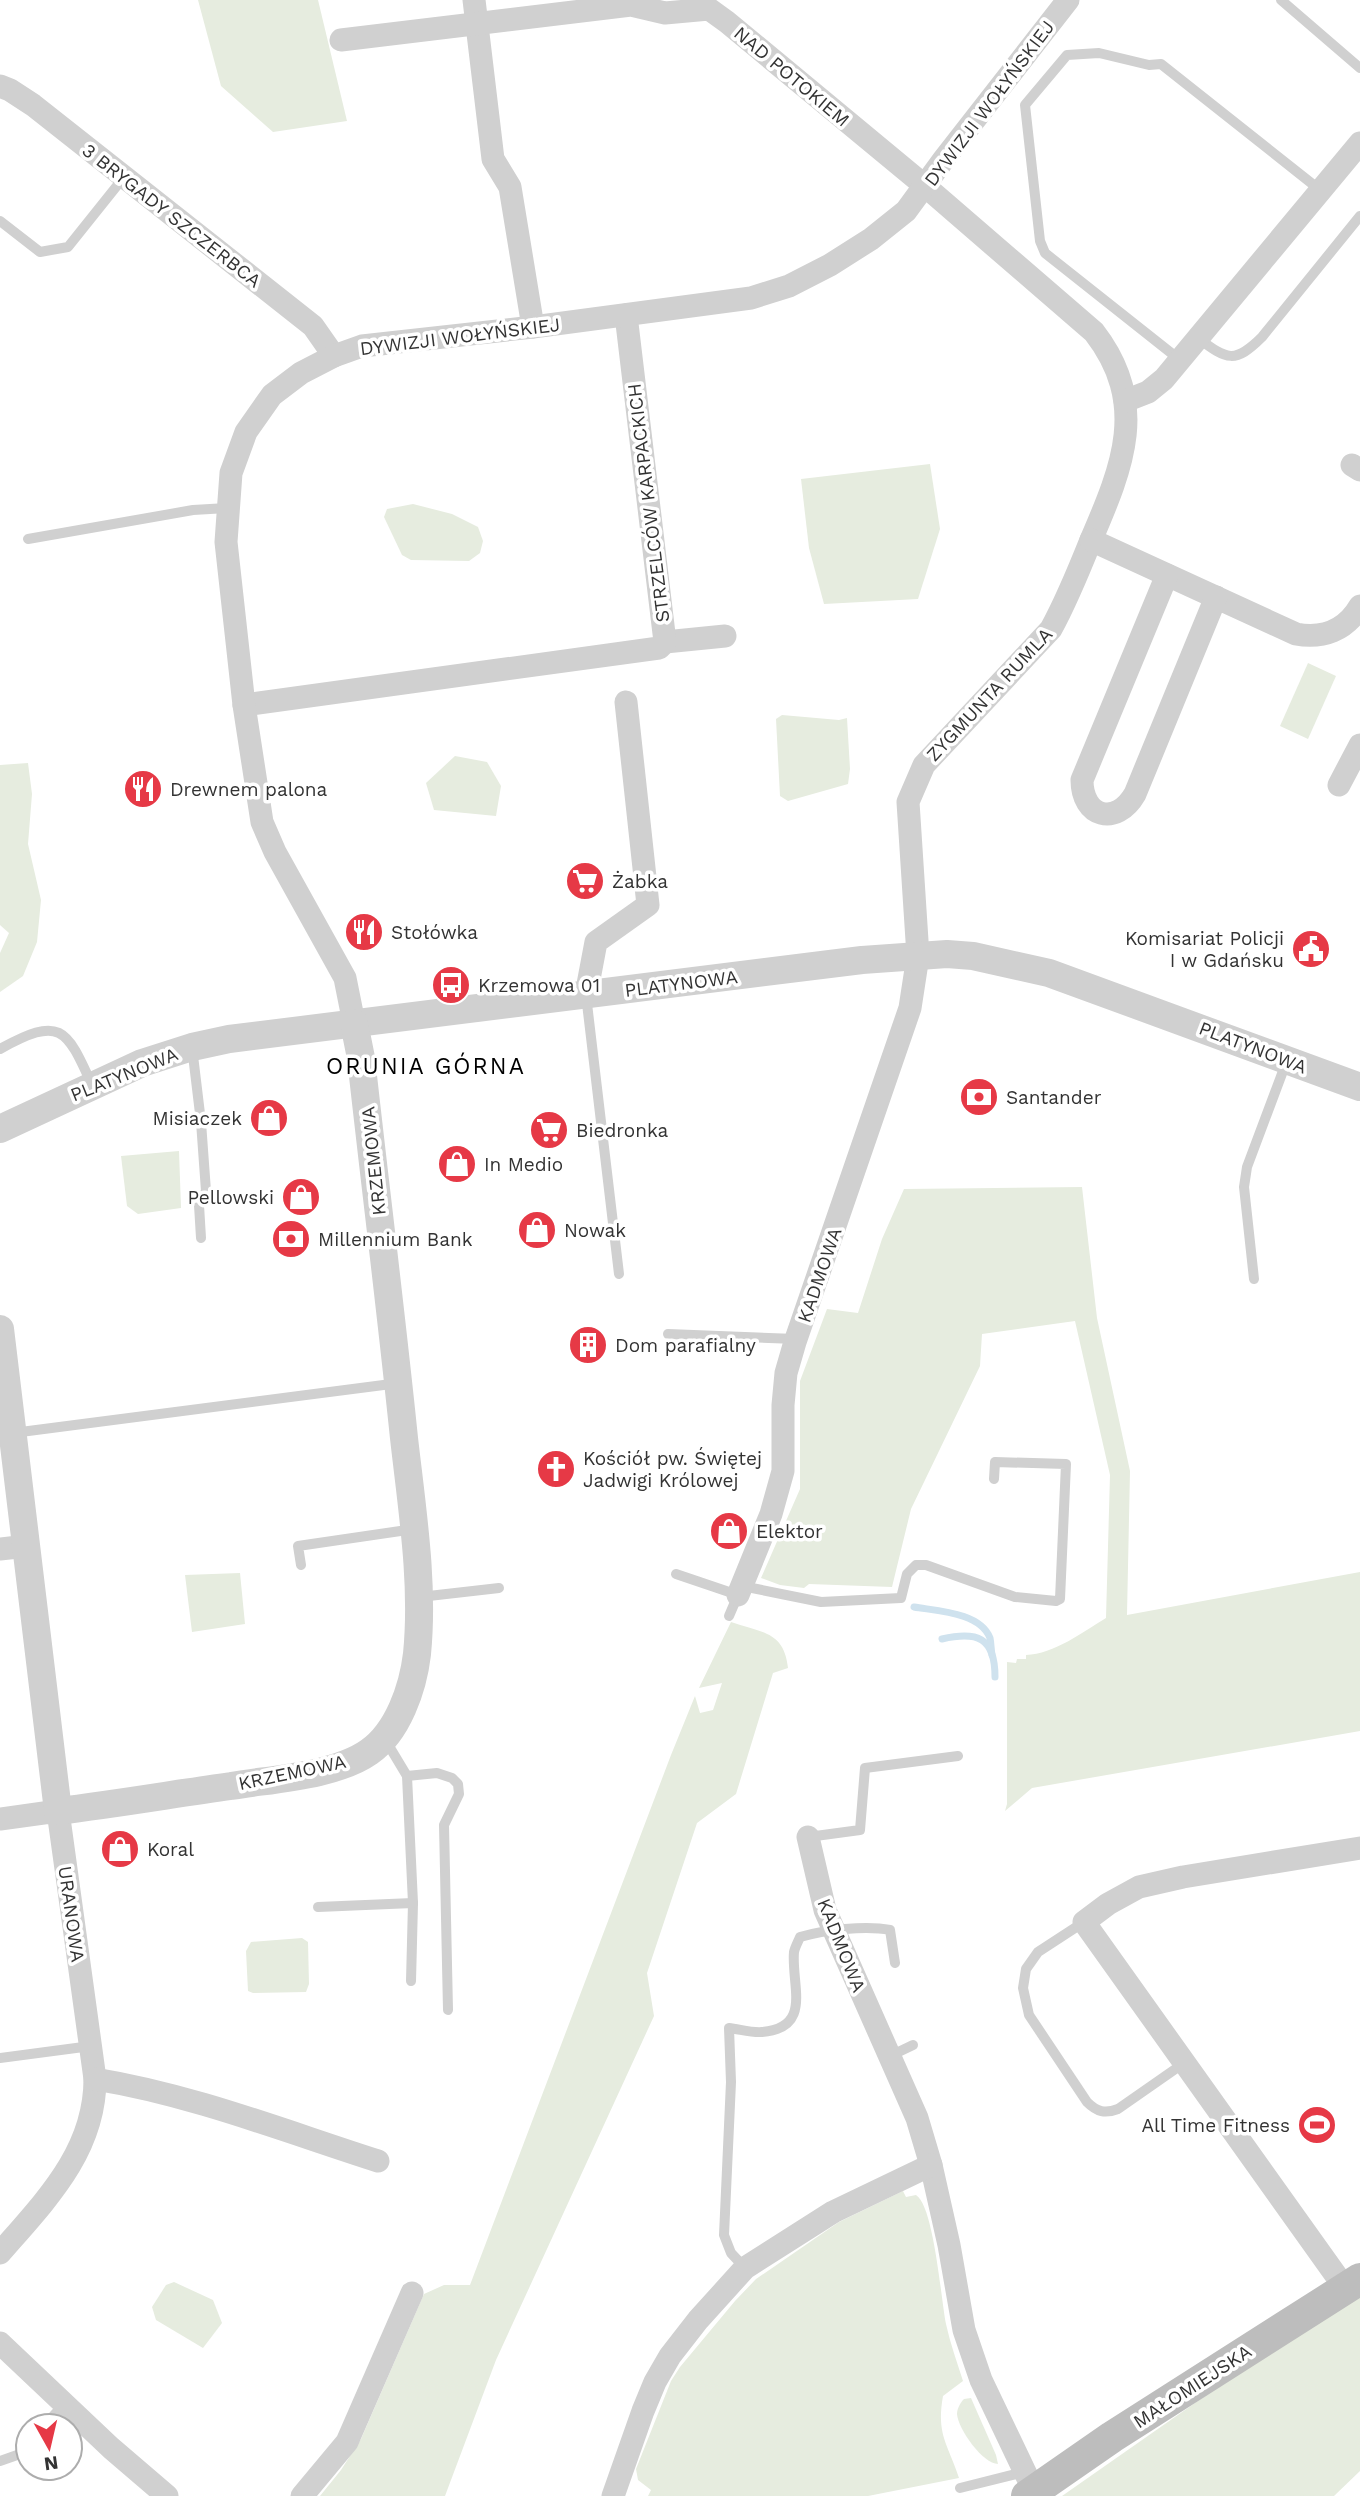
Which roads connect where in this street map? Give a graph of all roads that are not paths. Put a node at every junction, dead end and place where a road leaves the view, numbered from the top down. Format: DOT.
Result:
graph roads {
  1 [pos="474,0"];
  2 [pos="1068,0"];
  3 [pos="1281,0"];
  4 [pos="477,23"];
  5 [pos="341,40"];
  6 [pos="1360,68"];
  7 [pos="0,86"];
  8 [pos="1360,143"];
  9 [pos="124,177"];
  10 [pos="925,186"];
  11 [pos="1320,190"];
  12 [pos="1360,216"];
  13 [pos="0,221"];
  14 [pos="626,315"];
  15 [pos="533,327"];
  16 [pos="1198,338"];
  17 [pos="334,356"];
  18 [pos="1180,360"];
  19 [pos="1125,401"];
  20 [pos="227,508"];
  21 [pos="28,539"];
  22 [pos="1091,540"];
  23 [pos="1167,575"];
  24 [pos="1216,597"];
  25 [pos="1360,606"];
  26 [pos="725,636"];
  27 [pos="665,642"];
  28 [pos="626,702"];
  29 [pos="244,705"];
  30 [pos="1360,745"];
  31 [pos="1339,785"];
  32 [pos="918,956"];
  33 [pos="586,995"];
  34 [pos="354,1023"];
  35 [pos="192,1047"];
  36 [pos="0,1049"];
  37 [pos="1287,1060"];
  38 [pos="93,1085"];
  39 [pos="1360,1087"];
  40 [pos="0,1129"];
  41 [pos="201,1238"];
  42 [pos="619,1273"];
  43 [pos="1254,1279"];
  44 [pos="0,1329"];
  45 [pos="668,1334"];
  46 [pos="796,1339"];
  47 [pos="399,1382"];
  48 [pos="13,1433"];
  49 [pos="994,1479"];
  50 [pos="414,1529"];
  51 [pos="13,1548"];
  52 [pos="301,1565"];
  53 [pos="676,1574"];
  54 [pos="499,1588"];
  55 [pos="740,1590"];
  56 [pos="418,1598"];
  57 [pos="729,1616"];
  58 [pos="385,1739"];
  59 [pos="958,1756"];
  60 [pos="407,1776"];
  61 [pos="58,1811"];
  62 [pos="0,1819"];
  63 [pos="808,1837"];
  64 [pos="1360,1848"];
  65 [pos="413,1903"];
  66 [pos="318,1907"];
  67 [pos="1084,1922"];
  68 [pos="835,1932"];
  69 [pos="895,1963"];
  70 [pos="411,1981"];
  71 [pos="448,2010"];
  72 [pos="913,2045"];
  73 [pos="91,2046"];
  74 [pos="890,2056"];
  75 [pos="0,2058"];
  76 [pos="1184,2063"];
  77 [pos="95,2079"];
  78 [pos="378,2161"];
  79 [pos="931,2165"];
  80 [pos="0,2253"];
  81 [pos="745,2268"];
  82 [pos="1352,2284"];
  83 [pos="412,2293"];
  84 [pos="0,2343"];
  85 [pos="64,2404"];
  86 [pos="57,2412"];
  87 [pos="1028,2487"];
  88 [pos="960,2488"];
  89 [pos="167,2496"];
  90 [pos="302,2496"];
  91 [pos="613,2496"];
  1 -- 4 [label="street"];
  2 -- 10 [label="street, DYWIZJI WOŁYŃSKIEJ"];
  3 -- 6 [label="lane"];
  4 -- 5 [label="street, NAD POTOKIEM"];
  4 -- 10 [label="street, NAD POTOKIEM"];
  4 -- 15 [label="street"];
  7 -- 9 [label="street, 3 BRYGADY SZCZERBCA"];
  8 -- 11 [label="street"];
  9 -- 13 [label="lane"];
  9 -- 17 [label="street, 3 BRYGADY SZCZERBCA"];
  10 -- 14 [label="street, DYWIZJI WOŁYŃSKIEJ"];
  10 -- 19 [label="street, ZYGMUNTA RUMLA"];
  11 -- 16 [label="street"];
  11 -- 18 [label="lane"];
  12 -- 16 [label="lane"];
  14 -- 15 [label="street, DYWIZJI WOŁYŃSKIEJ"];
  14 -- 27 [label="street, STRZELCÓW KARPACKICH"];
  15 -- 17 [label="street, DYWIZJI WOŁYŃSKIEJ"];
  16 -- 18 [label="street"];
  17 -- 20 [label="street, DYWIZJI WOŁYŃSKIEJ"];
  18 -- 19 [label="street"];
  19 -- 22 [label="street, ZYGMUNTA RUMLA"];
  20 -- 21 [label="lane"];
  20 -- 29 [label="street, DYWIZJI WOŁYŃSKIEJ"];
  22 -- 23 [label="street"];
  22 -- 32 [label="street, ZYGMUNTA RUMLA"];
  23 -- 24 [label="street"];
  23 -- 24 [label="street"];
  24 -- 25 [label="street"];
  26 -- 27 [label="street"];
  27 -- 29 [label="street, STRZELCÓW KARPACKICH"];
  28 -- 33 [label="street"];
  29 -- 34 [label="street, DYWIZJI WOŁYŃSKIEJ"];
  30 -- 31 [label="street"];
  32 -- 33 [label="street, PLATYNOWA"];
  32 -- 37 [label="street, PLATYNOWA"];
  32 -- 46 [label="street, KADMOWA"];
  33 -- 34 [label="street, PLATYNOWA"];
  33 -- 42 [label="lane"];
  34 -- 35 [label="street, PLATYNOWA"];
  34 -- 47 [label="street, KRZEMOWA"];
  35 -- 38 [label="street, PLATYNOWA"];
  35 -- 41 [label="lane"];
  36 -- 38 [label="lane"];
  37 -- 39 [label="street, PLATYNOWA"];
  37 -- 43 [label="lane"];
  38 -- 40 [label="street, PLATYNOWA"];
  44 -- 48 [label="street, URANOWA"];
  45 -- 46 [label="lane"];
  46 -- 55 [label="street, KADMOWA"];
  47 -- 48 [label="lane"];
  47 -- 50 [label="street, KRZEMOWA"];
  48 -- 51 [label="street, URANOWA"];
  49 -- 55 [label="lane"];
  50 -- 52 [label="lane"];
  50 -- 56 [label="street, KRZEMOWA"];
  51 -- 61 [label="street, URANOWA"];
  53 -- 55 [label="lane"];
  54 -- 56 [label="lane"];
  55 -- 57 [label="lane"];
  56 -- 58 [label="street, KRZEMOWA"];
  58 -- 60 [label="lane"];
  58 -- 61 [label="street, KRZEMOWA"];
  59 -- 63 [label="lane, KADMOWA"];
  60 -- 65 [label="lane"];
  60 -- 71 [label="lane"];
  61 -- 62 [label="street, KRZEMOWA"];
  61 -- 73 [label="street, URANOWA"];
  63 -- 68 [label="street, KADMOWA"];
  64 -- 67 [label="street"];
  65 -- 66 [label="lane"];
  65 -- 70 [label="lane"];
  67 -- 76 [label="street"];
  67 -- 76 [label="lane"];
  68 -- 69 [label="lane"];
  68 -- 74 [label="street, KADMOWA"];
  68 -- 81 [label="lane"];
  72 -- 74 [label="lane"];
  73 -- 75 [label="lane"];
  73 -- 77 [label="street, URANOWA"];
  74 -- 79 [label="street, KADMOWA"];
  76 -- 82 [label="street"];
  77 -- 78 [label="street"];
  77 -- 80 [label="street, URANOWA"];
  79 -- 81 [label="street"];
  79 -- 87 [label="street, KADMOWA"];
  81 -- 91 [label="street"];
  82 -- 87 [label="main road, MAŁOMIEJSKA"];
  83 -- 90 [label="street"];
  84 -- 85 [label="street"];
  85 -- 86 [label="lane"];
  85 -- 89 [label="street"];
  87 -- 88 [label="lane"];
}
